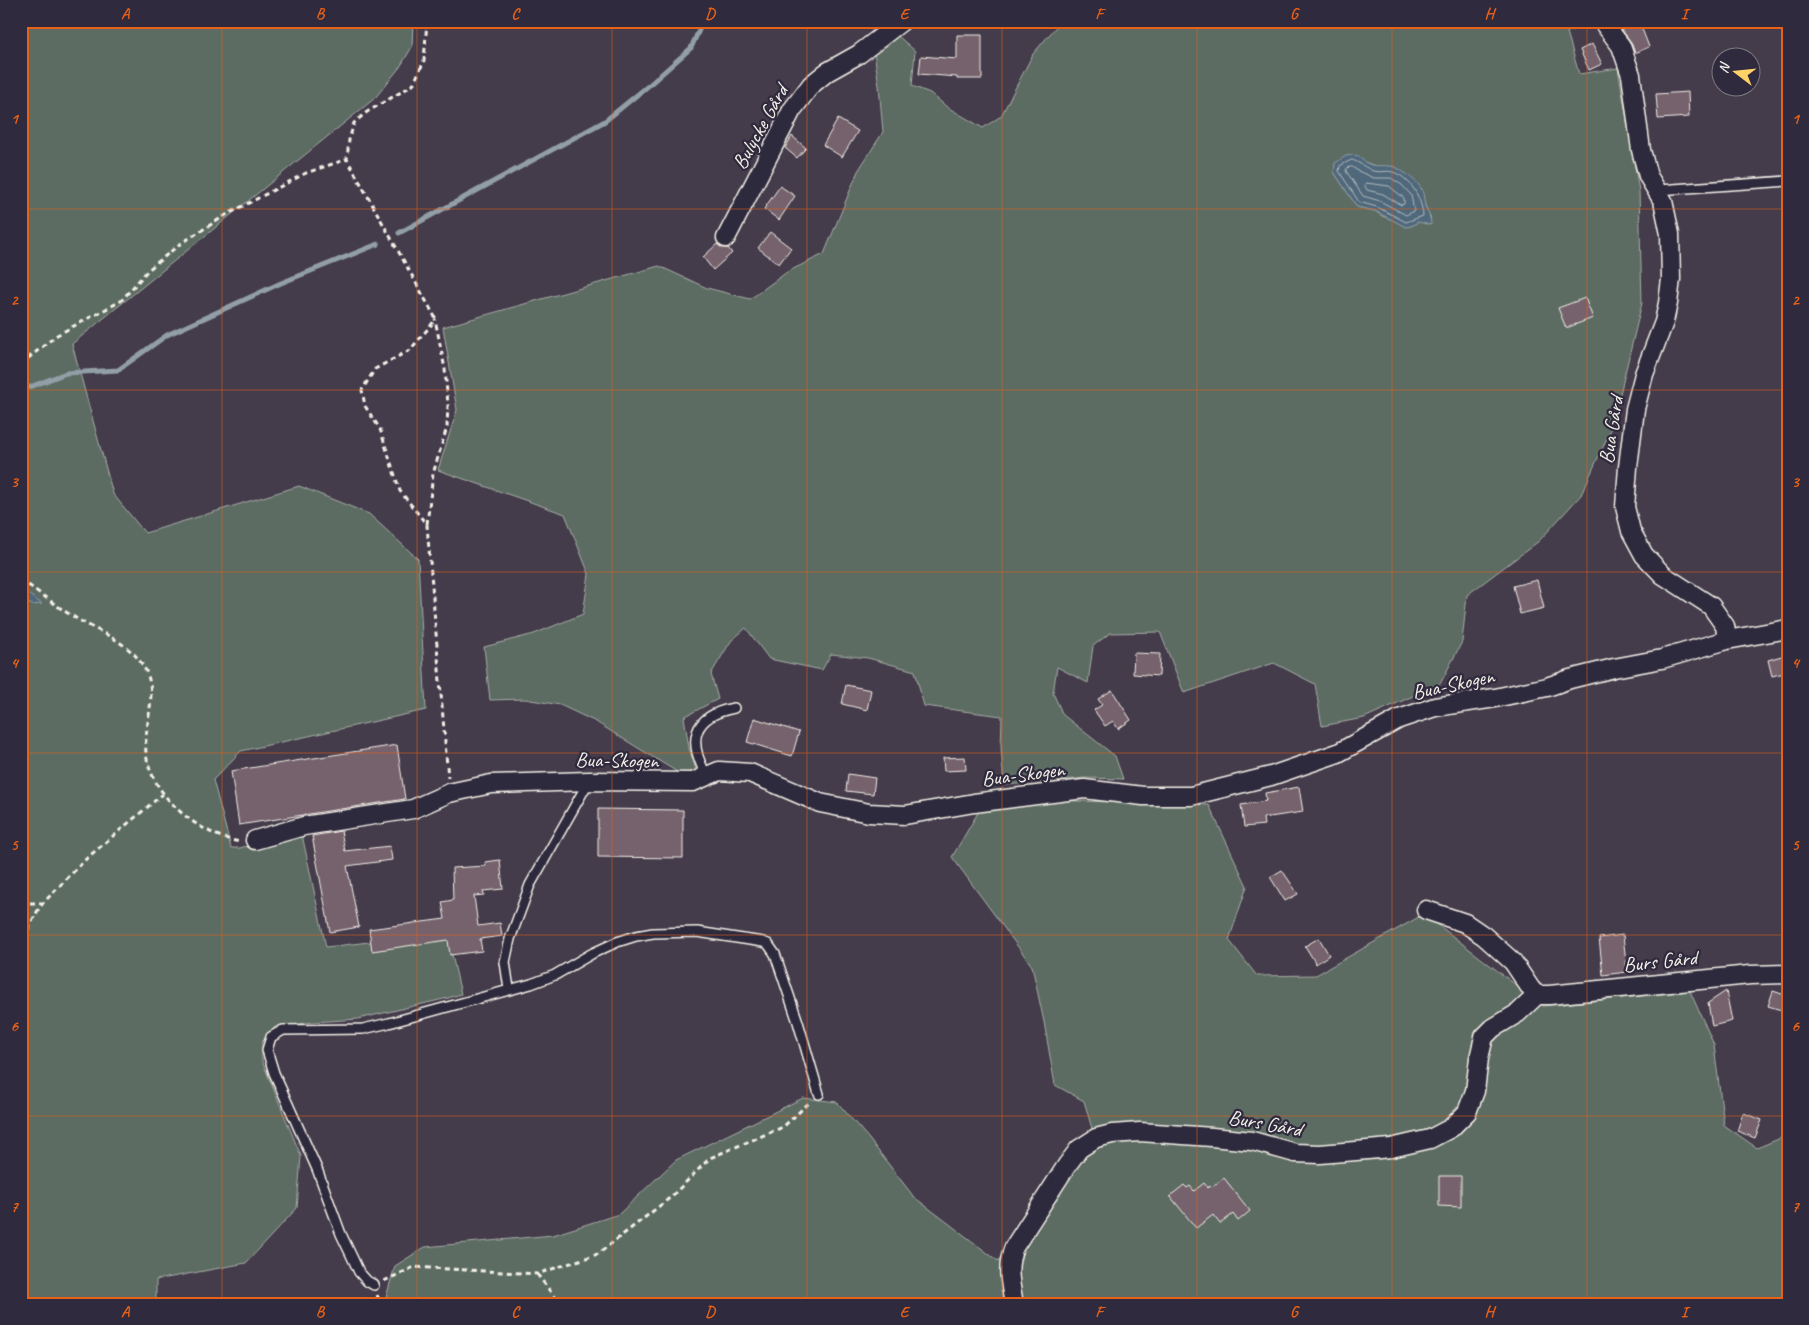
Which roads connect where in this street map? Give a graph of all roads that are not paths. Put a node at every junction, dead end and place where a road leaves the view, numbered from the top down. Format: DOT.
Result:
graph roads {
  1 [pos="902,21"];
  2 [pos="1602,21"];
  3 [pos="1788,181"];
  4 [pos="1658,190"];
  5 [pos="726,238"];
  6 [pos="1788,629"];
  7 [pos="1728,640"];
  8 [pos="734,708"];
  9 [pos="707,776"];
  10 [pos="589,781"];
  11 [pos="255,840"];
  12 [pos="1426,910"];
  13 [pos="1788,974"];
  14 [pos="509,989"];
  15 [pos="1537,995"];
  16 [pos="819,1094"];
  17 [pos="374,1285"];
  18 [pos="1014,1304"];
  1 -- 5 [label="street, Bulycke Gård"];
  2 -- 4 [label="street, Bua Gård"];
  3 -- 4 [label="lane"];
  4 -- 7 [label="street, Bua Gård"];
  6 -- 7 [label="street, Bua-Skogen"];
  7 -- 9 [label="street, Bua-Skogen"];
  8 -- 9 [label="lane"];
  9 -- 10 [label="street, Bua-Skogen"];
  10 -- 11 [label="street, Bua-Skogen"];
  10 -- 14 [label="lane"];
  12 -- 15 [label="street"];
  13 -- 15 [label="street, Burs Gård"];
  14 -- 16 [label="lane"];
  14 -- 17 [label="lane"];
  15 -- 18 [label="street, Burs Gård"];
}
